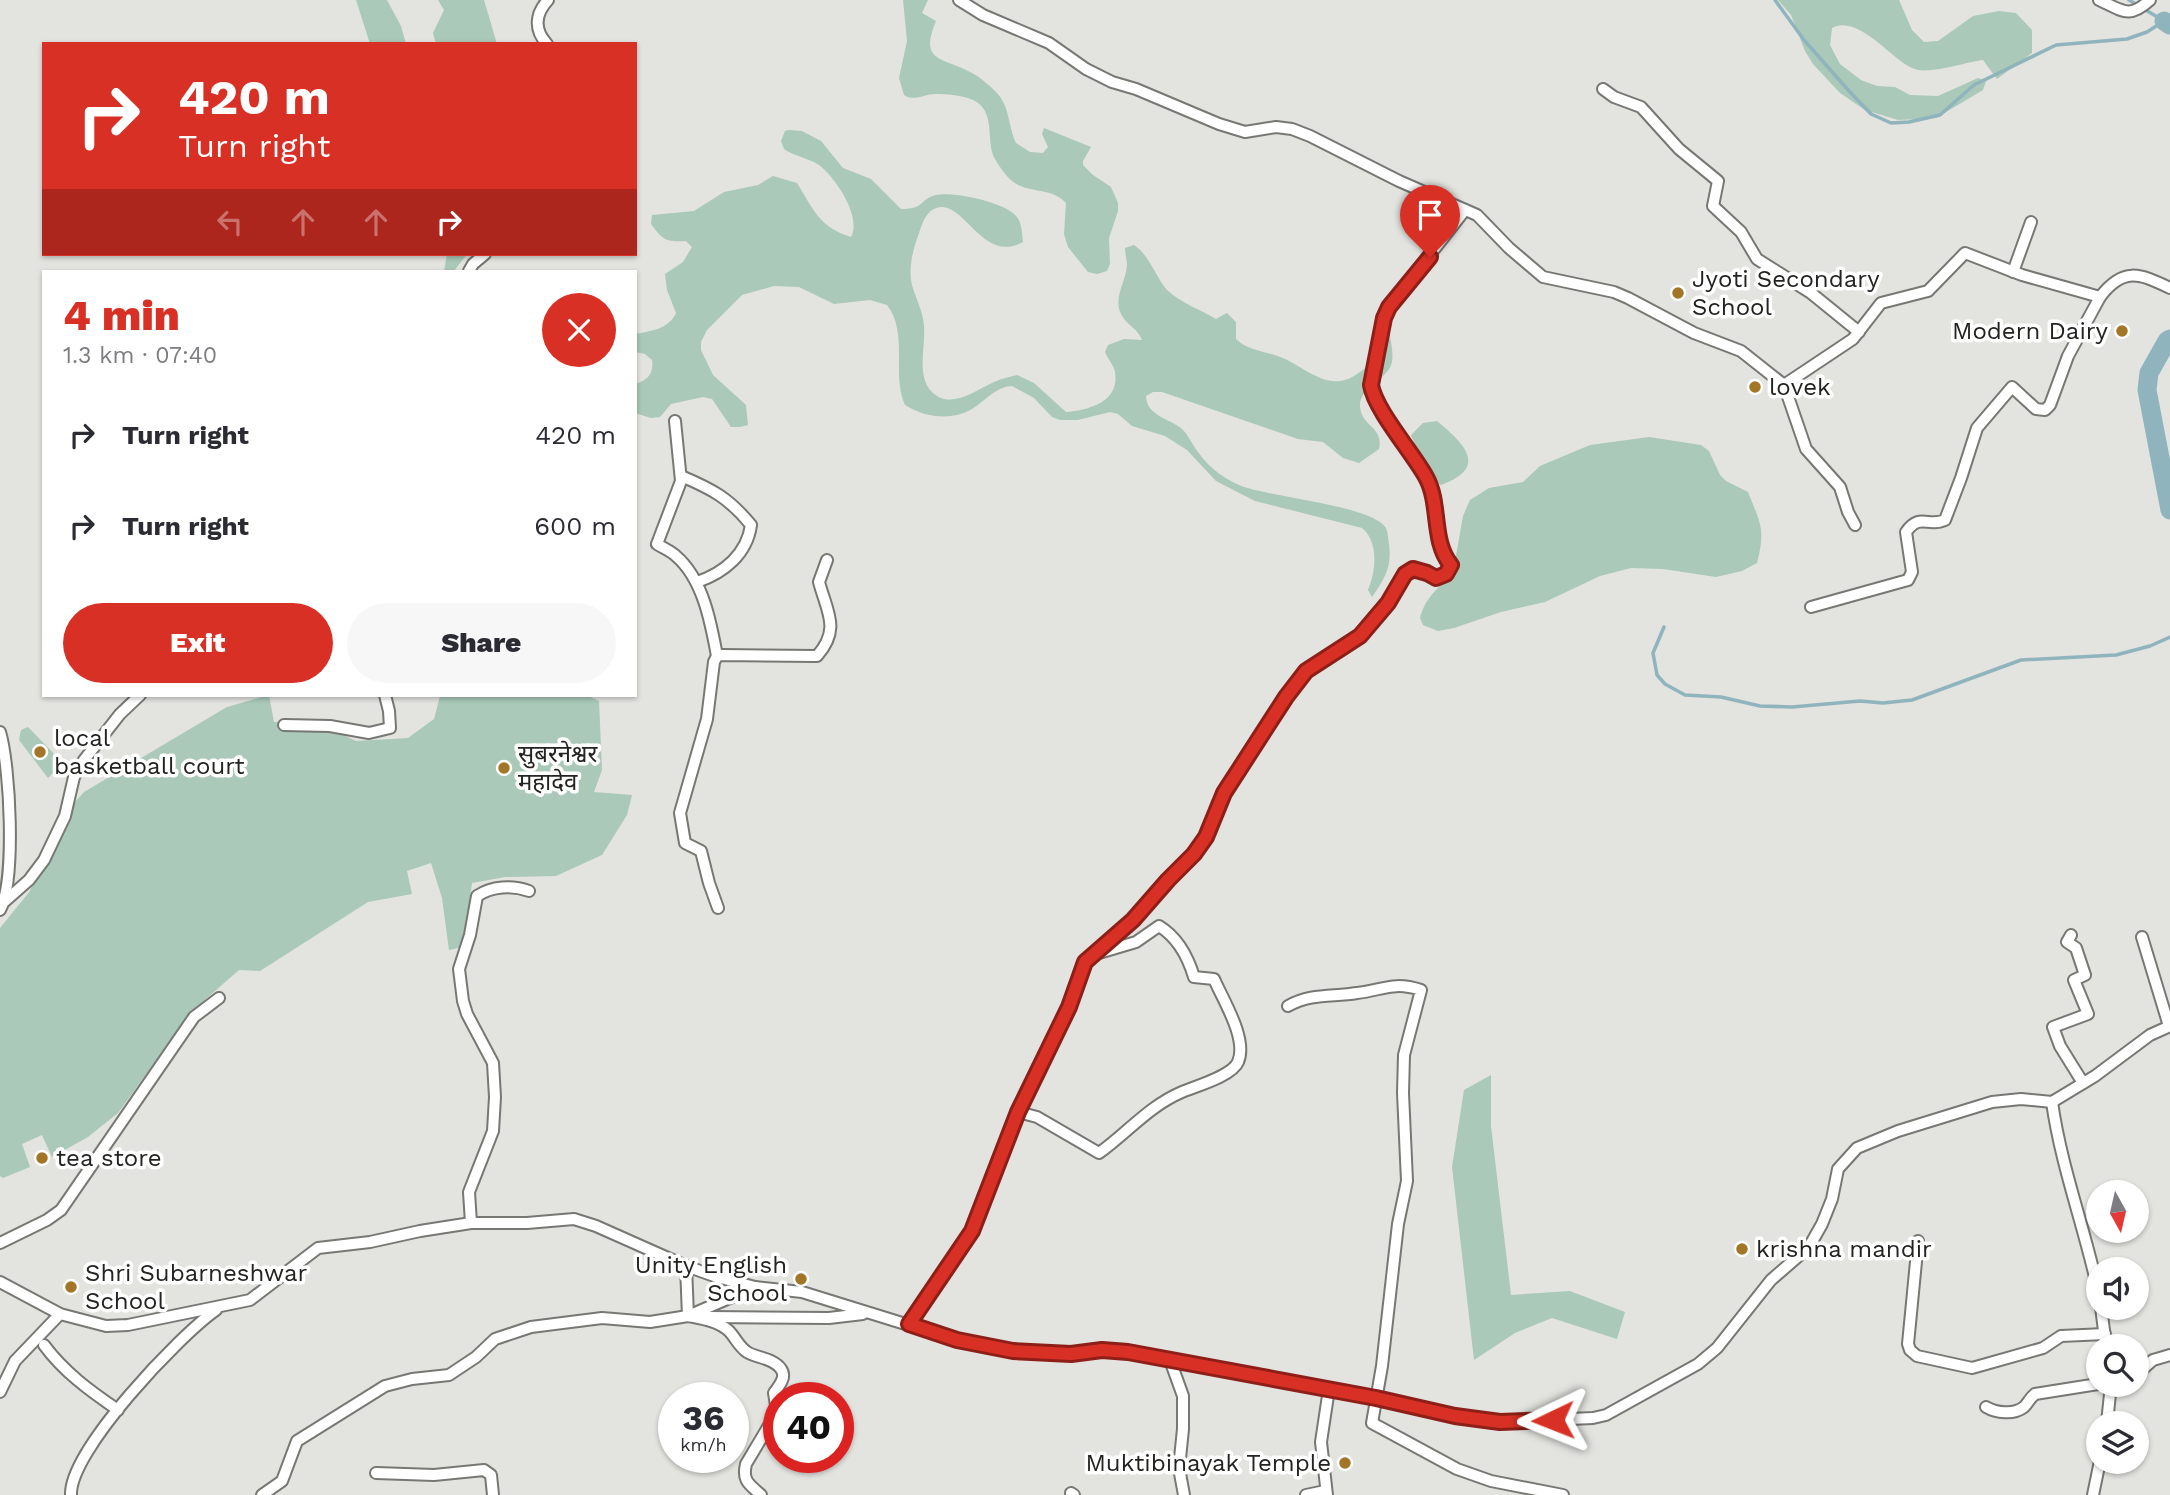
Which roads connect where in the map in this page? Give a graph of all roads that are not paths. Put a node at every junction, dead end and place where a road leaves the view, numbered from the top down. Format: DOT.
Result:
graph roads {
  1 [pos="548,0"];
  2 [pos="959,0"];
  3 [pos="2099,0"];
  4 [pos="2151,0"];
  5 [pos="545,42"];
  6 [pos="1603,89"];
  7 [pos="1465,211"];
  8 [pos="2031,222"];
  9 [pos="483,256"];
  10 [pos="470,270"];
  11 [pos="2013,272"];
  12 [pos="2170,288"];
  13 [pos="2100,297"];
  14 [pos="1859,331"];
  15 [pos="1784,385"];
  16 [pos="675,421"];
  17 [pos="681,476"];
  18 [pos="1855,524"];
  19 [pos="827,560"];
  20 [pos="697,582"];
  21 [pos="1811,607"];
  22 [pos="717,656"];
  23 [pos="138,697"];
  24 [pos="386,697"];
  25 [pos="284,725"];
  26 [pos="0,732"];
  27 [pos="529,891"];
  28 [pos="2,906"];
  29 [pos="718,908"];
  30 [pos="2071,935"];
  31 [pos="2142,937"];
  32 [pos="1094,954"];
  33 [pos="219,998"];
  34 [pos="1288,1006"];
  35 [pos="2170,1026"];
  36 [pos="2083,1083"];
  37 [pos="2052,1102"];
  38 [pos="1018,1112"];
  39 [pos="471,1223"];
  40 [pos="1919,1241"];
  41 [pos="0,1243"];
  42 [pos="2091,1257"];
  43 [pos="686,1266"];
  44 [pos="0,1282"];
  45 [pos="755,1287"];
  46 [pos="220,1307"];
  47 [pos="60,1314"];
  48 [pos="866,1314"];
  49 [pos="688,1316"];
  50 [pos="909,1324"];
  51 [pos="2086,1338"];
  52 [pos="44,1345"];
  53 [pos="2170,1355"];
  54 [pos="1170,1360"];
  55 [pos="2149,1364"];
  56 [pos="2086,1386"];
  57 [pos="1329,1389"];
  58 [pos="0,1392"];
  59 [pos="1376,1398"];
  60 [pos="1986,1407"];
  61 [pos="118,1410"];
  62 [pos="376,1473"];
  63 [pos="2097,1474"];
  64 [pos="1326,1493"];
  65 [pos="71,1495"];
  66 [pos="262,1495"];
  67 [pos="494,1495"];
  68 [pos="761,1495"];
  69 [pos="1184,1495"];
  70 [pos="1306,1495"];
  71 [pos="1563,1495"];
  72 [pos="2093,1495"];
  1 -- 5 [label="street"];
  2 -- 7 [label="street"];
  3 -- 4 [label="street"];
  6 -- 14 [label="street"];
  7 -- 15 [label="street"];
  7 -- 32 [label="street"];
  8 -- 11 [label="street"];
  9 -- 10 [label="street"];
  11 -- 13 [label="street"];
  11 -- 14 [label="street"];
  12 -- 13 [label="street"];
  13 -- 21 [label="street"];
  14 -- 15 [label="street"];
  15 -- 18 [label="street"];
  16 -- 17 [label="street"];
  17 -- 20 [label="street"];
  17 -- 20 [label="street"];
  19 -- 22 [label="street"];
  20 -- 22 [label="street"];
  22 -- 29 [label="street"];
  23 -- 28 [label="street"];
  24 -- 25 [label="street"];
  26 -- 28 [label="street"];
  27 -- 39 [label="street"];
  30 -- 36 [label="street"];
  31 -- 35 [label="street"];
  32 -- 38 [label="street"];
  32 -- 38 [label="street"];
  33 -- 41 [label="street"];
  34 -- 59 [label="street"];
  35 -- 36 [label="street"];
  36 -- 37 [label="street"];
  37 -- 42 [label="street"];
  37 -- 59 [label="street"];
  38 -- 50 [label="street"];
  39 -- 43 [label="street"];
  39 -- 46 [label="street"];
  40 -- 51 [label="street"];
  43 -- 45 [label="street"];
  43 -- 49 [label="street"];
  44 -- 47 [label="street"];
  45 -- 48 [label="street"];
  45 -- 49 [label="street"];
  46 -- 47 [label="street"];
  46 -- 61 [label="street"];
  47 -- 58 [label="street"];
  48 -- 49 [label="street"];
  48 -- 50 [label="street"];
  49 -- 66 [label="street"];
  49 -- 68 [label="street"];
  50 -- 54 [label="street"];
  52 -- 61 [label="street"];
  53 -- 55 [label="street"];
  54 -- 57 [label="street"];
  54 -- 69 [label="street"];
  56 -- 60 [label="street"];
  57 -- 59 [label="street"];
  57 -- 64 [label="street"];
  59 -- 71 [label="street"];
  61 -- 65 [label="street"];
  62 -- 67 [label="street"];
  63 -- 72 [label="street"];
  64 -- 70 [label="street"];
}
